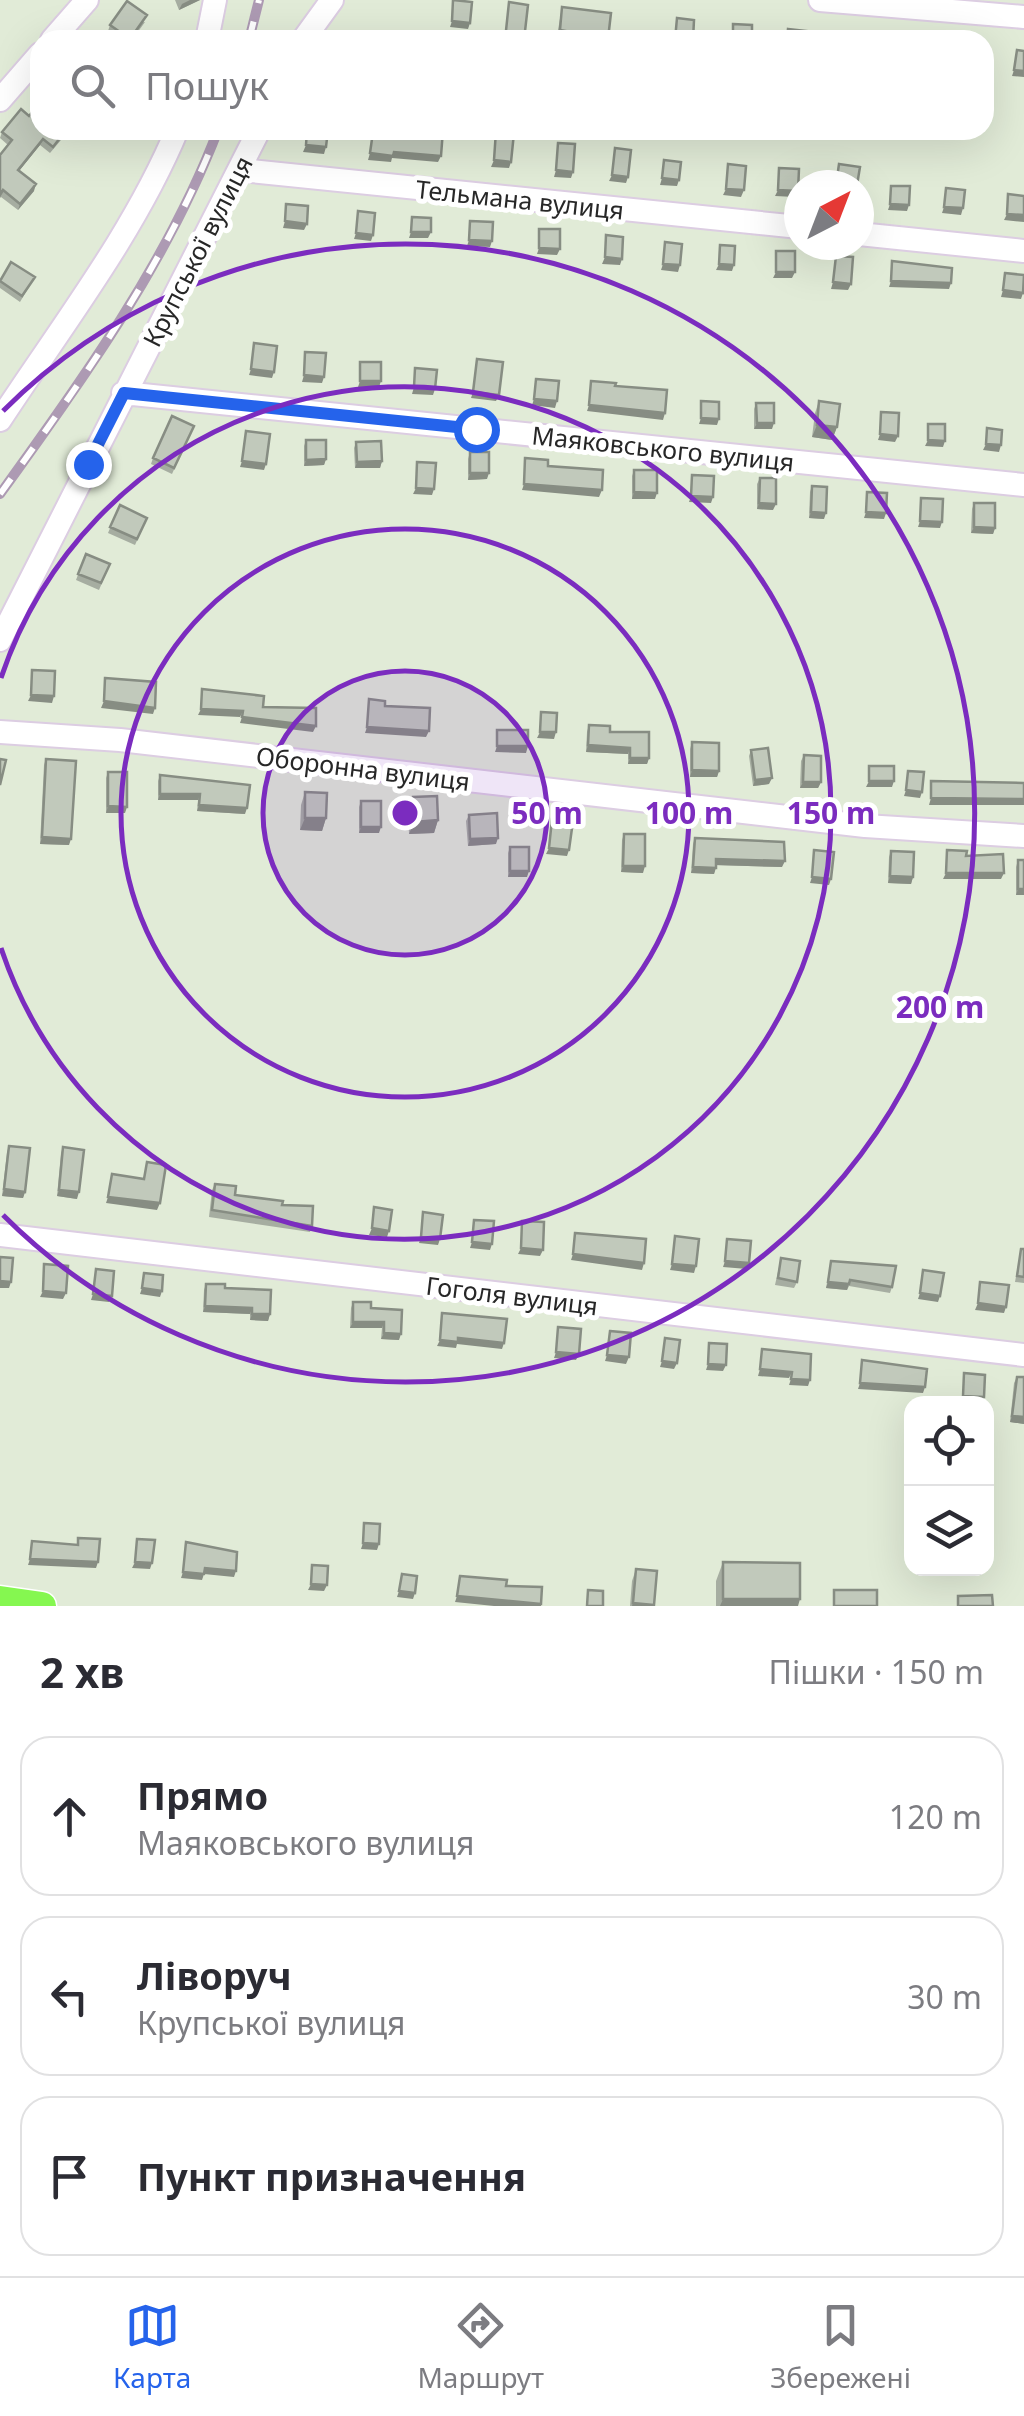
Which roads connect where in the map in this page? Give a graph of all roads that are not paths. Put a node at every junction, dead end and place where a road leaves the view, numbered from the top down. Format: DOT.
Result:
graph roads {
  1 [pos="87,0"];
  2 [pos="214,0"];
  3 [pos="332,0"];
  4 [pos="820,0"];
  5 [pos="1024,16"];
  6 [pos="61,30"];
  7 [pos="209,30"];
  8 [pos="310,30"];
  9 [pos="30,66"];
  10 [pos="0,100"];
  11 [pos="173,140"];
  12 [pos="254,140"];
  13 [pos="241,170"];
  14 [pos="784,226"];
  15 [pos="874,235"];
  16 [pos="1024,250"];
  17 [pos="124,393"];
  18 [pos="0,420"];
  19 [pos="1024,485"];
  20 [pos="0,640"];
  21 [pos="0,732"];
  22 [pos="1024,836"];
  23 [pos="0,1235"];
  24 [pos="1024,1355"];
  25 [pos="0,1600"];
  26 [pos="42,1606"];
  1 -- 6 [label="street"];
  2 -- 7 [label="street"];
  3 -- 8 [label="street"];
  4 -- 5 [label="street"];
  9 -- 10 [label="street"];
  11 -- 18 [label="street"];
  12 -- 13 [label="street, Крупської вулиця"];
  13 -- 14 [label="street, Тельмана вулиця"];
  13 -- 17 [label="street, Крупської вулиця"];
  15 -- 16 [label="street"];
  17 -- 19 [label="street, Маяковського вулиця"];
  17 -- 20 [label="street, Крупської вулиця"];
  21 -- 22 [label="street, Оборонна вулиця"];
  23 -- 24 [label="street, Гоголя вулиця"];
  25 -- 26 [label="main road"];
}
